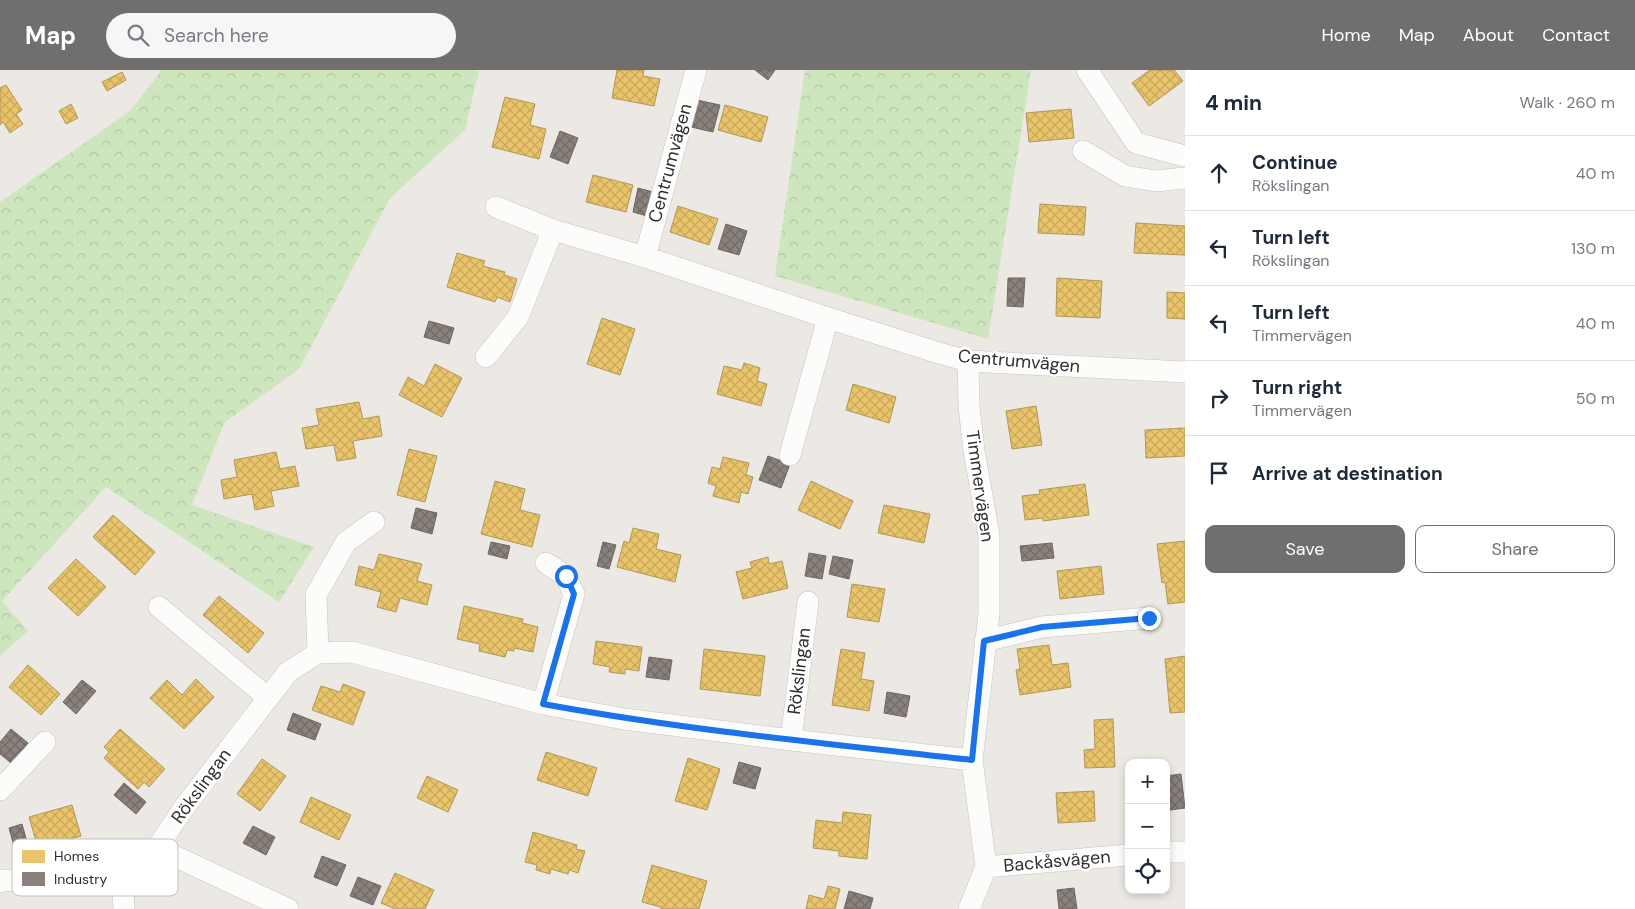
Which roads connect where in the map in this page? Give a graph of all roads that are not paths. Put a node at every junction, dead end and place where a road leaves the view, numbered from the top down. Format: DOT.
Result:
graph roads {
  1 [pos="696,70"];
  2 [pos="1088,70"];
  3 [pos="1083,151"];
  4 [pos="1185,156"];
  5 [pos="1185,178"];
  6 [pos="496,207"];
  7 [pos="553,230"];
  8 [pos="645,257"];
  9 [pos="828,318"];
  10 [pos="486,358"];
  11 [pos="968,360"];
  12 [pos="1185,372"];
  13 [pos="790,455"];
  14 [pos="374,522"];
  15 [pos="546,563"];
  16 [pos="808,602"];
  17 [pos="159,607"];
  18 [pos="1149,618"];
  19 [pos="984,641"];
  20 [pos="318,653"];
  21 [pos="268,697"];
  22 [pos="543,704"];
  23 [pos="791,740"];
  24 [pos="45,742"];
  25 [pos="972,760"];
  26 [pos="0,790"];
  27 [pos="163,839"];
  28 [pos="1170,852"];
  29 [pos="1185,852"];
  30 [pos="1125,855"];
  31 [pos="178,858"];
  32 [pos="986,867"];
  33 [pos="123,896"];
  34 [pos="124,909"];
  35 [pos="288,909"];
  36 [pos="969,909"];
  1 -- 8 [label="street, Centrumvägen"];
  2 -- 4 [label="street"];
  3 -- 5 [label="street"];
  6 -- 7 [label="street, Centrumvägen"];
  7 -- 8 [label="street, Centrumvägen"];
  7 -- 10 [label="street"];
  8 -- 9 [label="street, Centrumvägen"];
  9 -- 11 [label="street, Centrumvägen"];
  9 -- 13 [label="street"];
  11 -- 12 [label="street, Centrumvägen"];
  11 -- 19 [label="street, Timmervägen"];
  14 -- 20 [label="street"];
  15 -- 22 [label="street"];
  16 -- 23 [label="street, Rökslingan"];
  17 -- 21 [label="street"];
  18 -- 19 [label="street"];
  19 -- 25 [label="street, Timmervägen"];
  20 -- 21 [label="street, Rökslingan"];
  20 -- 22 [label="street, Rökslingan"];
  21 -- 27 [label="street, Rökslingan"];
  22 -- 23 [label="street, Rökslingan"];
  23 -- 25 [label="street, Rökslingan"];
  24 -- 26 [label="street"];
  25 -- 32 [label="street, Timmervägen"];
  28 -- 29 [label="street"];
  30 -- 32 [label="street, Backåsvägen"];
  31 -- 35 [label="street"];
  32 -- 36 [label="street, Timmervägen"];
  33 -- 34 [label="street"];
}
